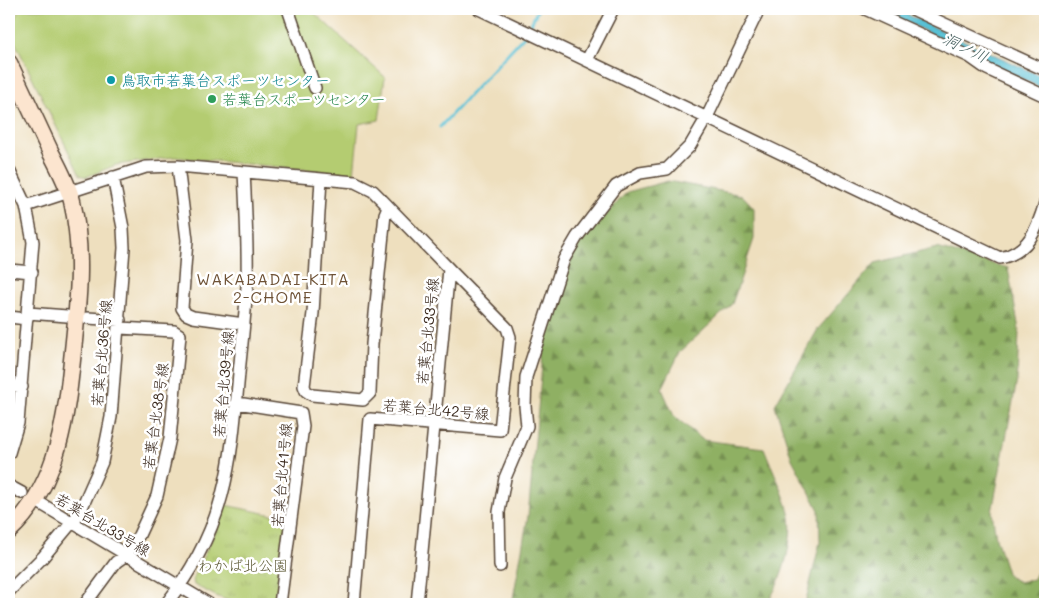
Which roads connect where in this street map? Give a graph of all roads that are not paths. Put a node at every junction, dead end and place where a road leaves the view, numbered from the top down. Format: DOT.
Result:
graph roads {
  1 [pos="288,9"];
  2 [pos="479,9"];
  3 [pos="613,9"];
  4 [pos="759,9"];
  5 [pos="865,9"];
  6 [pos="912,9"];
  7 [pos="587,60"];
  8 [pos="9,63"];
  9 [pos="1045,70"];
  10 [pos="315,88"];
  11 [pos="1045,96"];
  12 [pos="707,117"];
  13 [pos="178,166"];
  14 [pos="9,170"];
  15 [pos="244,172"];
  16 [pos="113,177"];
  17 [pos="321,179"];
  18 [pos="70,192"];
  19 [pos="1045,203"];
  20 [pos="26,206"];
  21 [pos="388,207"];
  22 [pos="449,269"];
  23 [pos="9,270"];
  24 [pos="32,272"];
  25 [pos="27,316"];
  26 [pos="67,316"];
  27 [pos="9,317"];
  28 [pos="87,318"];
  29 [pos="120,324"];
  30 [pos="244,324"];
  31 [pos="9,385"];
  32 [pos="22,387"];
  33 [pos="236,403"];
  34 [pos="433,425"];
  35 [pos="10,448"];
  36 [pos="9,486"];
  37 [pos="27,496"];
  38 [pos="71,524"];
  39 [pos="9,531"];
  40 [pos="126,554"];
  41 [pos="500,566"];
  42 [pos="179,588"];
  43 [pos="9,591"];
  44 [pos="85,604"];
  45 [pos="166,604"];
  46 [pos="209,604"];
  47 [pos="280,604"];
  48 [pos="354,604"];
  49 [pos="418,604"];
  1 -- 10 [label="street"];
  2 -- 7 [label="street"];
  3 -- 7 [label="street"];
  4 -- 12 [label="street"];
  5 -- 11 [label="street"];
  6 -- 9 [label="street"];
  7 -- 12 [label="street"];
  8 -- 18 [label="street"];
  12 -- 19 [label="street"];
  12 -- 41 [label="street"];
  13 -- 15 [label="street, 若葉台北33号線"];
  13 -- 16 [label="street, 若葉台北33号線"];
  13 -- 30 [label="street"];
  14 -- 20 [label="street"];
  15 -- 17 [label="street, 若葉台北33号線"];
  15 -- 30 [label="street, 若葉台北39号線"];
  16 -- 18 [label="street, 若葉台北33号線"];
  16 -- 29 [label="street, 若葉台北36号線"];
  17 -- 21 [label="street, 若葉台北33号線"];
  17 -- 21 [label="street"];
  18 -- 20 [label="street, 若葉台北33号線"];
  18 -- 37 [label="street"];
  20 -- 24 [label="street"];
  21 -- 22 [label="street, 若葉台北33号線"];
  22 -- 34 [label="street, 若葉台北33号線"];
  22 -- 34 [label="street, 若葉台北42号線"];
  23 -- 24 [label="street"];
  24 -- 25 [label="street"];
  25 -- 26 [label="street"];
  25 -- 27 [label="street"];
  25 -- 32 [label="street"];
  28 -- 29 [label="street"];
  29 -- 38 [label="street, 若葉台北36号線"];
  29 -- 40 [label="street, 若葉台北38号線"];
  30 -- 33 [label="street, 若葉台北39号線"];
  31 -- 32 [label="street"];
  32 -- 35 [label="street"];
  33 -- 42 [label="street, 若葉台北39号線"];
  33 -- 47 [label="street, 若葉台北41号線"];
  34 -- 48 [label="street, 若葉台北42号線"];
  34 -- 49 [label="street, 若葉台北33号線"];
  36 -- 37 [label="street, 若葉台北33号線"];
  37 -- 38 [label="street, 若葉台北33号線"];
  37 -- 39 [label="street"];
  38 -- 40 [label="street, 若葉台北33号線"];
  38 -- 43 [label="street, 若葉台北36号線"];
  40 -- 42 [label="street, 若葉台北33号線"];
  40 -- 44 [label="street"];
  42 -- 45 [label="street, 若葉台北39号線"];
  42 -- 46 [label="street, 若葉台北33号線"];
}
